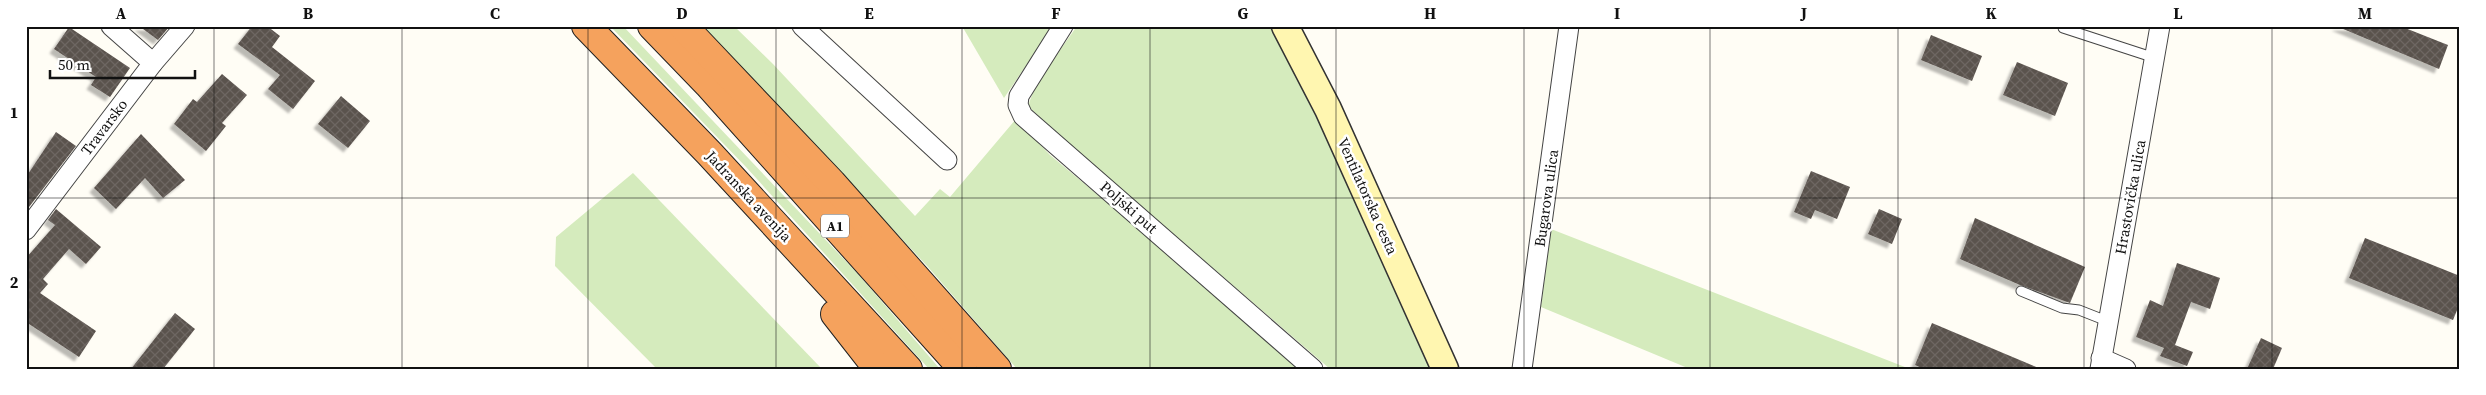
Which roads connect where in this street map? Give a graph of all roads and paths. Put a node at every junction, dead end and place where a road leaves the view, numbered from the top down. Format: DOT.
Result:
graph roads {
  1 [pos="111,26"];
  2 [pos="185,26"];
  3 [pos="586,26"];
  4 [pos="652,26"];
  5 [pos="683,26"];
  6 [pos="802,26"];
  7 [pos="1064,26"];
  8 [pos="1285,26"];
  9 [pos="1569,26"];
  10 [pos="2160,26"];
  11 [pos="2063,28"];
  12 [pos="2155,58"];
  13 [pos="153,62"];
  14 [pos="709,153"];
  15 [pos="947,160"];
  16 [pos="26,230"];
  17 [pos="2021,291"];
  18 [pos="2107,321"];
  19 [pos="2100,364"];
  20 [pos="878,369"];
  21 [pos="908,369"];
  22 [pos="963,369"];
  23 [pos="997,369"];
  24 [pos="1313,369"];
  25 [pos="1445,369"];
  26 [pos="1522,369"];
  27 [pos="2126,369"];
  1 -- 13 [label="street"];
  2 -- 13 [label="street, Travarsko"];
  3 -- 14 [label="highway, Jadranska avenija"];
  4 -- 22 [label="highway, A1"];
  5 -- 23 [label="highway"];
  6 -- 15 [label="street"];
  7 -- 24 [label="street, Poljski put"];
  8 -- 25 [label="main road, Ventilatorska cesta"];
  9 -- 26 [label="street, Bugarova ulica"];
  10 -- 12 [label="street, Hrastovička ulica"];
  11 -- 12 [label="lane"];
  12 -- 18 [label="street, Hrastovička ulica"];
  13 -- 16 [label="street, Travarsko"];
  14 -- 20 [label="highway"];
  14 -- 21 [label="highway, Jadranska avenija"];
  17 -- 18 [label="lane"];
  18 -- 19 [label="street, Hrastovička ulica"];
  19 -- 27 [label="street"];
}
